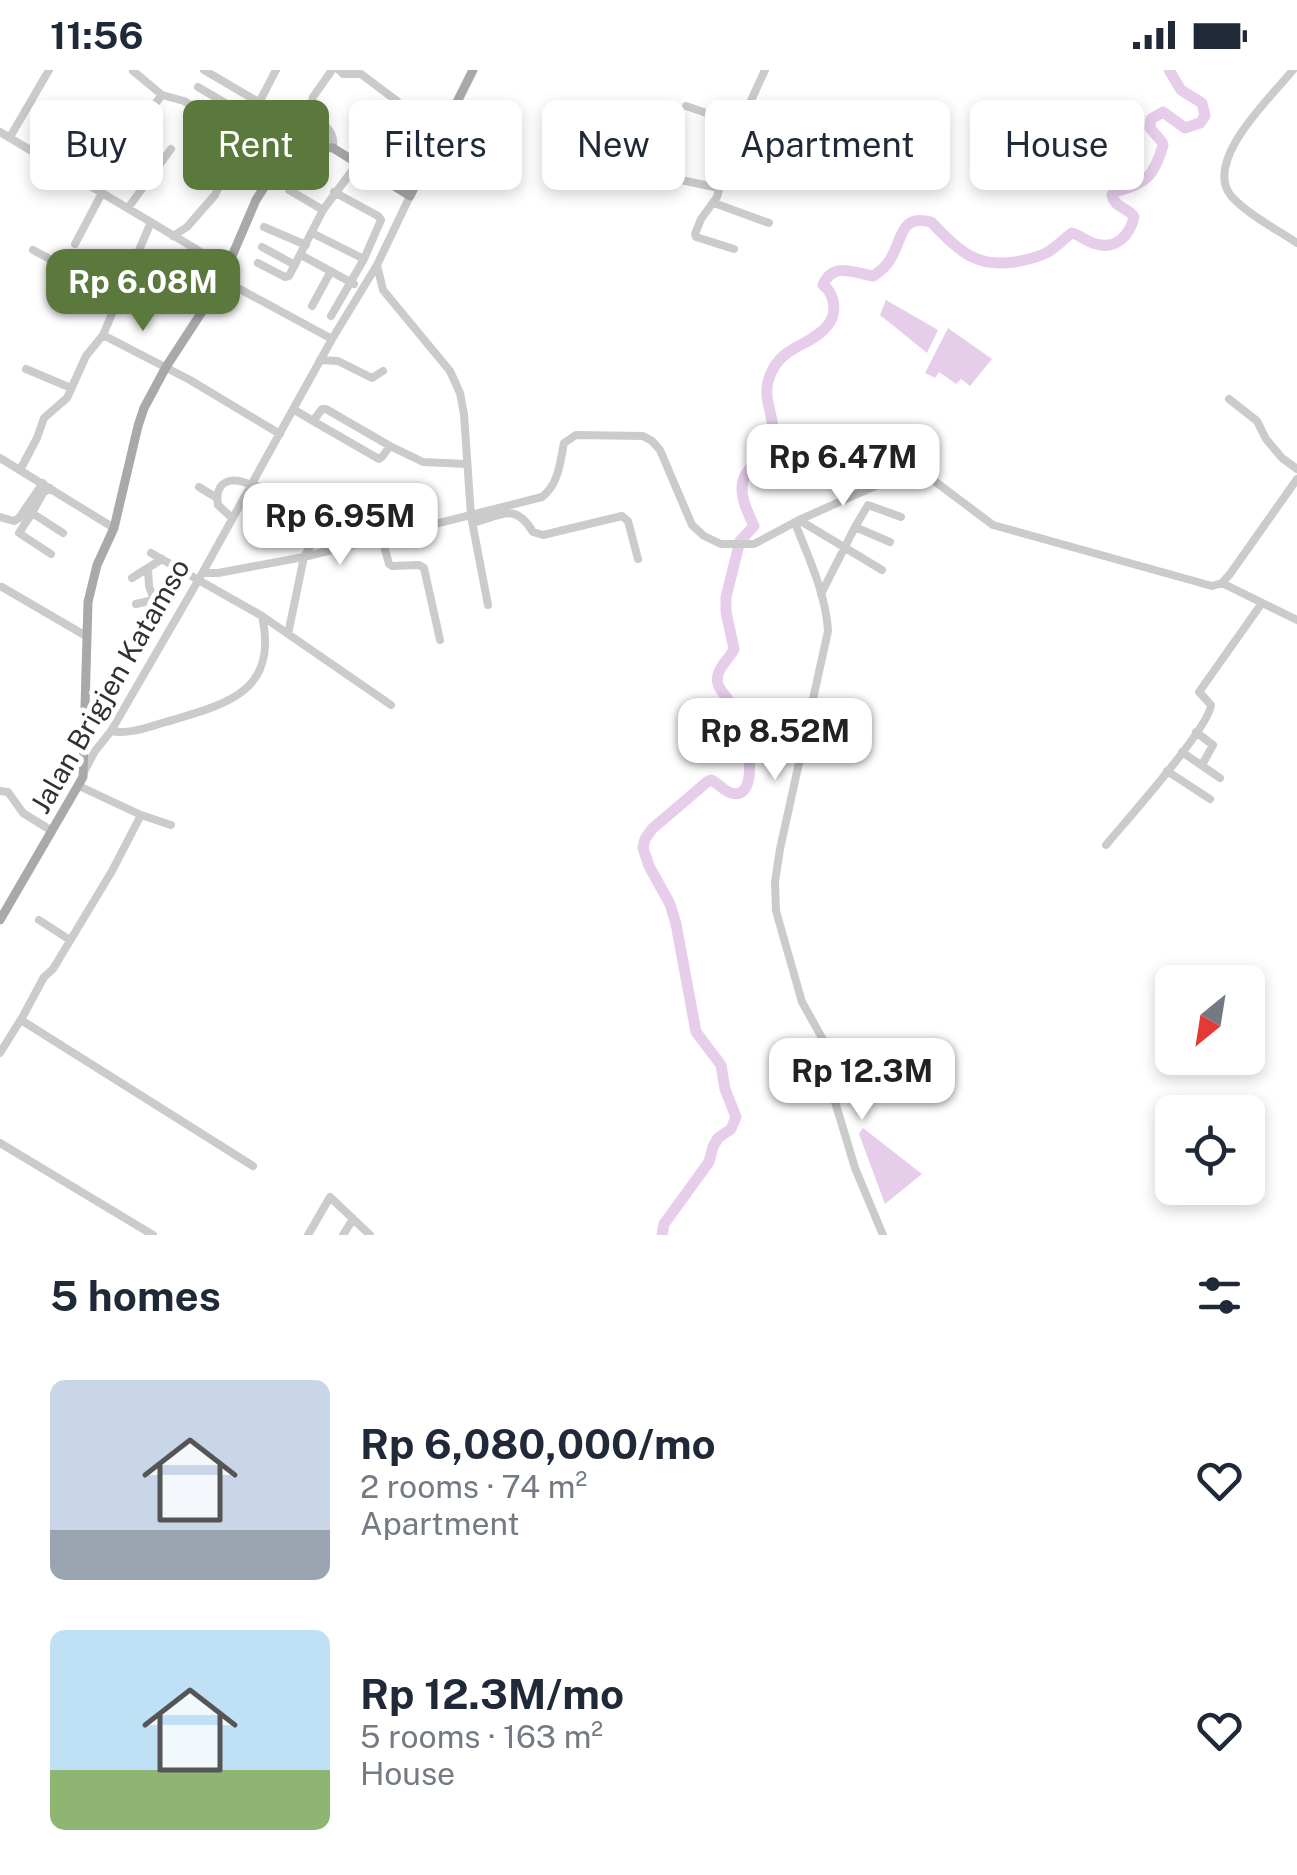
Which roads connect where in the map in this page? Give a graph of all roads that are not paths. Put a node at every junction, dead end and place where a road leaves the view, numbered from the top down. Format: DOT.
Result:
graph roads {
  1 [pos="49,70"];
  2 [pos="133,70"];
  3 [pos="204,70"];
  4 [pos="276,70"];
  5 [pos="335,70"];
  6 [pos="473,70"];
  7 [pos="765,70"];
  8 [pos="1294,70"];
  9 [pos="198,87"];
  10 [pos="162,95"];
  11 [pos="158,100"];
  12 [pos="220,100"];
  13 [pos="256,100"];
  14 [pos="261,100"];
  15 [pos="394,100"];
  16 [pos="750,100"];
  17 [pos="183,101"];
  18 [pos="686,106"];
  19 [pos="705,113"];
  20 [pos="0,132"];
  21 [pos="10,137"];
  22 [pos="332,148"];
  23 [pos="30,149"];
  24 [pos="171,149"];
  25 [pos="349,159"];
  26 [pos="349,174"];
  27 [pos="97,190"];
  28 [pos="218,190"];
  29 [pos="289,190"];
  30 [pos="400,190"];
  31 [pos="717,190"];
  32 [pos="334,192"];
  33 [pos="102,193"];
  34 [pos="410,196"];
  35 [pos="714,203"];
  36 [pos="128,208"];
  37 [pos="323,210"];
  38 [pos="151,222"];
  39 [pos="770,224"];
  40 [pos="264,226"];
  41 [pos="312,233"];
  42 [pos="174,236"];
  43 [pos="1297,243"];
  44 [pos="75,244"];
  45 [pos="306,246"];
  46 [pos="262,247"];
  47 [pos="734,249"];
  48 [pos="33,250"];
  49 [pos="301,255"];
  50 [pos="364,258"];
  51 [pos="258,263"];
  52 [pos="295,265"];
  53 [pos="376,266"];
  54 [pos="226,267"];
  55 [pos="331,271"];
  56 [pos="351,282"];
  57 [pos="234,286"];
  58 [pos="362,288"];
  59 [pos="119,296"];
  60 [pos="312,306"];
  61 [pos="331,316"];
  62 [pos="102,335"];
  63 [pos="332,339"];
  64 [pos="320,360"];
  65 [pos="166,366"];
  66 [pos="26,369"];
  67 [pos="383,371"];
  68 [pos="71,388"];
  69 [pos="1229,399"];
  70 [pos="293,409"];
  71 [pos="313,420"];
  72 [pos="280,434"];
  73 [pos="390,446"];
  74 [pos="0,458"];
  75 [pos="466,464"];
  76 [pos="1297,469"];
  77 [pos="20,470"];
  78 [pos="1297,479"];
  79 [pos="252,484"];
  80 [pos="46,486"];
  81 [pos="198,487"];
  82 [pos="217,498"];
  83 [pos="32,512"];
  84 [pos="902,517"];
  85 [pos="0,518"];
  86 [pos="232,518"];
  87 [pos="472,520"];
  88 [pos="797,521"];
  89 [pos="323,524"];
  90 [pos="856,527"];
  91 [pos="114,528"];
  92 [pos="64,532"];
  93 [pos="382,538"];
  94 [pos="890,542"];
  95 [pos="359,544"];
  96 [pos="845,548"];
  97 [pos="152,552"];
  98 [pos="52,554"];
  99 [pos="304,557"];
  100 [pos="162,558"];
  101 [pos="638,558"];
  102 [pos="148,568"];
  103 [pos="882,570"];
  104 [pos="201,576"];
  105 [pos="132,578"];
  106 [pos="1222,583"];
  107 [pos="2,587"];
  108 [pos="820,595"];
  109 [pos="1262,603"];
  110 [pos="136,604"];
  111 [pos="488,605"];
  112 [pos="262,616"];
  113 [pos="1297,620"];
  114 [pos="287,634"];
  115 [pos="86,636"];
  116 [pos="440,640"];
  117 [pos="267,647"];
  118 [pos="391,705"];
  119 [pos="111,731"];
  120 [pos="1196,732"];
  121 [pos="1182,752"];
  122 [pos="1202,765"];
  123 [pos="1167,770"];
  124 [pos="1220,778"];
  125 [pos="81,781"];
  126 [pos="0,791"];
  127 [pos="1210,799"];
  128 [pos="140,815"];
  129 [pos="170,825"];
  130 [pos="52,832"];
  131 [pos="1106,844"];
  132 [pos="0,920"];
  133 [pos="39,920"];
  134 [pos="70,940"];
  135 [pos="21,1020"];
  136 [pos="0,1053"];
  137 [pos="0,1143"];
  138 [pos="254,1166"];
  139 [pos="353,1219"];
  140 [pos="153,1235"];
  141 [pos="308,1235"];
  142 [pos="343,1235"];
  143 [pos="370,1235"];
  144 [pos="883,1235"];
  1 -- 21 [label="street"];
  2 -- 10 [label="street"];
  3 -- 13 [label="street"];
  4 -- 14 [label="street"];
  5 -- 15 [label="street"];
  5 -- 22 [label="street"];
  6 -- 34 [label="main road"];
  7 -- 16 [label="street"];
  8 -- 43 [label="street"];
  9 -- 12 [label="street"];
  10 -- 11 [label="street"];
  10 -- 17 [label="street"];
  18 -- 19 [label="street"];
  20 -- 21 [label="street"];
  21 -- 23 [label="street"];
  22 -- 25 [label="main road"];
  22 -- 54 [label="main road"];
  24 -- 36 [label="street"];
  26 -- 32 [label="street"];
  27 -- 33 [label="street"];
  28 -- 42 [label="street"];
  29 -- 37 [label="street"];
  30 -- 34 [label="main road"];
  31 -- 35 [label="street"];
  32 -- 37 [label="street"];
  32 -- 50 [label="street"];
  33 -- 36 [label="street"];
  33 -- 44 [label="street"];
  34 -- 53 [label="street, Jalan Brigjen Katamso"];
  35 -- 39 [label="street"];
  35 -- 47 [label="street"];
  36 -- 38 [label="street"];
  37 -- 41 [label="street"];
  38 -- 42 [label="street"];
  38 -- 59 [label="street"];
  40 -- 45 [label="street"];
  41 -- 45 [label="street"];
  41 -- 50 [label="street"];
  42 -- 54 [label="street"];
  45 -- 49 [label="street"];
  46 -- 52 [label="street"];
  48 -- 59 [label="street"];
  49 -- 52 [label="street"];
  49 -- 55 [label="street"];
  50 -- 56 [label="street"];
  51 -- 52 [label="street"];
  53 -- 58 [label="street, Jalan Brigjen Katamso"];
  53 -- 75 [label="street"];
  54 -- 65 [label="main road"];
  55 -- 56 [label="street"];
  55 -- 60 [label="street"];
  56 -- 58 [label="street"];
  56 -- 61 [label="street"];
  57 -- 63 [label="street"];
  58 -- 63 [label="street, Jalan Brigjen Katamso"];
  59 -- 62 [label="street"];
  62 -- 65 [label="street"];
  62 -- 68 [label="street"];
  63 -- 64 [label="street, Jalan Brigjen Katamso"];
  64 -- 67 [label="street"];
  64 -- 70 [label="street, Jalan Brigjen Katamso"];
  65 -- 72 [label="street"];
  65 -- 91 [label="main road"];
  66 -- 68 [label="street"];
  68 -- 77 [label="street"];
  69 -- 76 [label="street"];
  70 -- 71 [label="street"];
  70 -- 72 [label="street, Jalan Brigjen Katamso"];
  71 -- 73 [label="street"];
  71 -- 73 [label="street"];
  72 -- 79 [label="street, Jalan Brigjen Katamso"];
  73 -- 75 [label="street"];
  74 -- 77 [label="street"];
  75 -- 87 [label="street"];
  77 -- 80 [label="street"];
  78 -- 106 [label="street"];
  79 -- 82 [label="street"];
  79 -- 86 [label="street, Jalan Brigjen Katamso"];
  79 -- 89 [label="street"];
  80 -- 83 [label="street"];
  80 -- 85 [label="street"];
  80 -- 91 [label="street"];
  81 -- 82 [label="street"];
  82 -- 86 [label="street"];
  83 -- 92 [label="street"];
  83 -- 98 [label="street"];
  84 -- 90 [label="street"];
  86 -- 104 [label="street, Jalan Brigjen Katamso"];
  87 -- 88 [label="street"];
  87 -- 93 [label="street"];
  87 -- 101 [label="street"];
  87 -- 111 [label="street"];
  88 -- 96 [label="street"];
  88 -- 106 [label="street"];
  88 -- 108 [label="street"];
  89 -- 95 [label="street"];
  89 -- 99 [label="street"];
  90 -- 94 [label="street"];
  90 -- 96 [label="street"];
  91 -- 115 [label="main road"];
  93 -- 95 [label="street"];
  93 -- 116 [label="street"];
  95 -- 99 [label="street"];
  96 -- 103 [label="street"];
  96 -- 108 [label="street"];
  97 -- 100 [label="street"];
  99 -- 104 [label="street"];
  99 -- 114 [label="street"];
  100 -- 102 [label="street"];
  100 -- 104 [label="street"];
  102 -- 105 [label="street"];
  102 -- 110 [label="street"];
  104 -- 112 [label="street"];
  104 -- 119 [label="street, Jalan Brigjen Katamso"];
  106 -- 109 [label="street"];
  107 -- 115 [label="street"];
  108 -- 144 [label="street"];
  109 -- 113 [label="street"];
  109 -- 120 [label="street"];
  112 -- 114 [label="street"];
  112 -- 117 [label="street"];
  114 -- 117 [label="street"];
  114 -- 118 [label="street"];
  115 -- 125 [label="main road"];
  117 -- 119 [label="street"];
  119 -- 125 [label="street, Jalan Brigjen Katamso"];
  120 -- 121 [label="street"];
  120 -- 122 [label="street"];
  121 -- 122 [label="street"];
  121 -- 123 [label="street"];
  122 -- 124 [label="street"];
  123 -- 127 [label="street"];
  123 -- 131 [label="street"];
  125 -- 128 [label="street"];
  125 -- 130 [label="main road, Jalan Brigjen Katamso"];
  126 -- 130 [label="street"];
  128 -- 129 [label="street"];
  128 -- 134 [label="street"];
  130 -- 132 [label="main road, Jalan Brigjen Katamso"];
  133 -- 134 [label="street"];
  134 -- 135 [label="street"];
  135 -- 136 [label="street"];
  135 -- 138 [label="street"];
  137 -- 140 [label="street"];
  139 -- 141 [label="street"];
  139 -- 142 [label="street"];
  139 -- 143 [label="street"];
}
